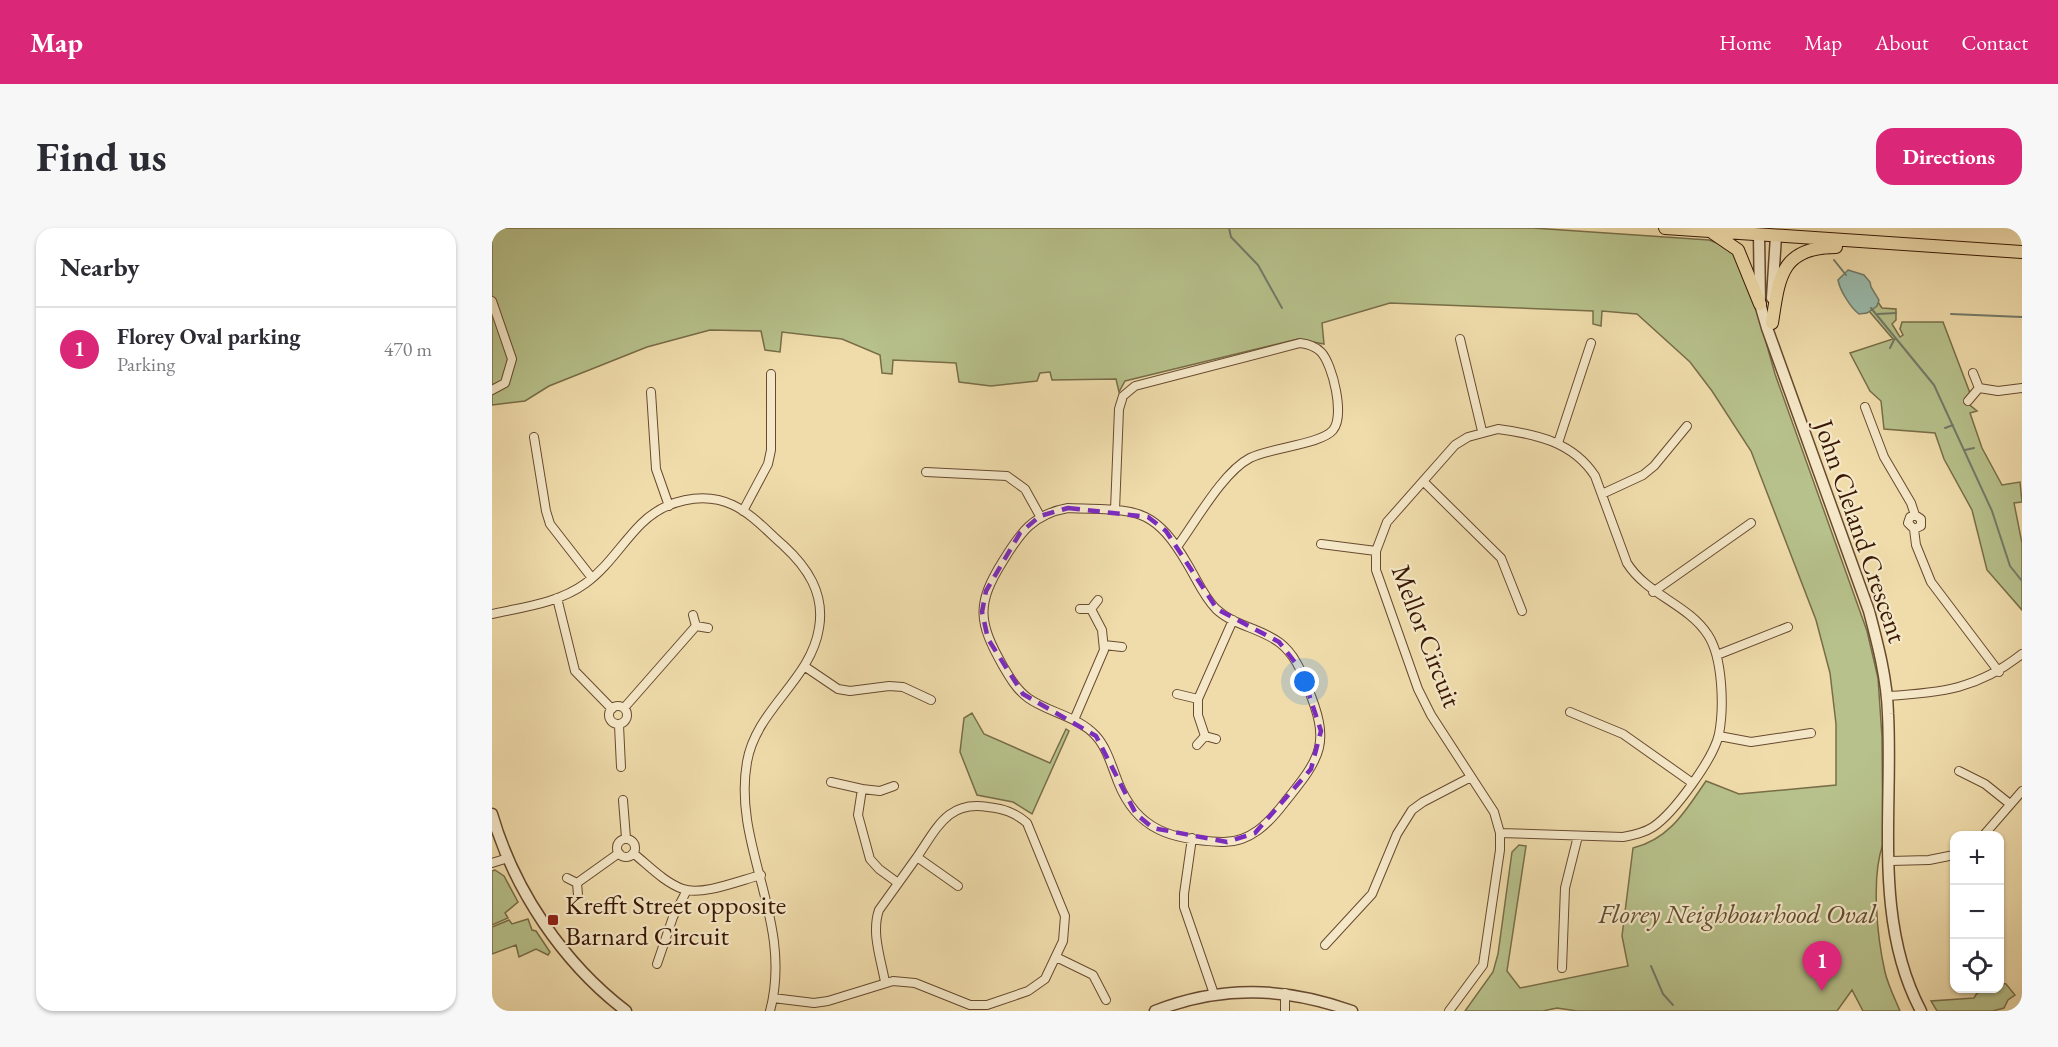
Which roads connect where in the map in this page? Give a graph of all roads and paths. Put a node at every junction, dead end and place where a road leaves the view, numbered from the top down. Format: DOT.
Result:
graph roads {
  1 [pos="1665,228"];
  2 [pos="1710,231"];
  3 [pos="1759,234"];
  4 [pos="1776,236"];
  5 [pos="1875,245"];
  6 [pos="2022,252"];
  7 [pos="492,301"];
  8 [pos="1760,304"];
  9 [pos="1772,323"];
  10 [pos="1460,339"];
  11 [pos="1591,343"];
  12 [pos="1775,352"];
  13 [pos="1973,373"];
  14 [pos="771,374"];
  15 [pos="1979,388"];
  16 [pos="2022,388"];
  17 [pos="492,390"];
  18 [pos="651,392"];
  19 [pos="1968,401"];
  20 [pos="1865,407"];
  21 [pos="1687,426"];
  22 [pos="1482,431"];
  23 [pos="534,437"];
  24 [pos="1558,443"];
  25 [pos="926,471"];
  26 [pos="1423,481"];
  27 [pos="1602,494"];
  28 [pos="669,506"];
  29 [pos="1115,510"];
  30 [pos="743,511"];
  31 [pos="1040,516"];
  32 [pos="1751,523"];
  33 [pos="1321,544"];
  34 [pos="1177,547"];
  35 [pos="1376,551"];
  36 [pos="592,578"];
  37 [pos="1653,592"];
  38 [pos="557,598"];
  39 [pos="1098,600"];
  40 [pos="1080,609"];
  41 [pos="1092,609"];
  42 [pos="1522,611"];
  43 [pos="492,614"];
  44 [pos="693,615"];
  45 [pos="1233,620"];
  46 [pos="696,626"];
  47 [pos="1788,627"];
  48 [pos="708,628"];
  49 [pos="1104,645"];
  50 [pos="1122,648"];
  51 [pos="2022,654"];
  52 [pos="1718,655"];
  53 [pos="804,666"];
  54 [pos="1999,672"];
  55 [pos="1177,694"];
  56 [pos="1887,696"];
  57 [pos="1198,699"];
  58 [pos="932,700"];
  59 [pos="624,708"];
  60 [pos="612,709"];
  61 [pos="1570,712"];
  62 [pos="1074,720"];
  63 [pos="619,725"];
  64 [pos="1810,733"];
  65 [pos="1205,736"];
  66 [pos="1719,736"];
  67 [pos="1216,739"];
  68 [pos="1197,745"];
  69 [pos="621,767"];
  70 [pos="1959,771"];
  71 [pos="1471,777"];
  72 [pos="831,782"];
  73 [pos="1691,782"];
  74 [pos="894,786"];
  75 [pos="862,789"];
  76 [pos="2022,791"];
  77 [pos="623,800"];
  78 [pos="2010,804"];
  79 [pos="492,814"];
  80 [pos="1987,831"];
  81 [pos="1500,833"];
  82 [pos="1578,836"];
  83 [pos="626,838"];
  84 [pos="1192,838"];
  85 [pos="619,853"];
  86 [pos="633,853"];
  87 [pos="1950,856"];
  88 [pos="917,857"];
  89 [pos="508,858"];
  90 [pos="1890,861"];
  91 [pos="492,863"];
  92 [pos="761,875"];
  93 [pos="567,878"];
  94 [pos="577,883"];
  95 [pos="898,883"];
  96 [pos="958,886"];
  97 [pos="687,890"];
  98 [pos="578,895"];
  99 [pos="1325,945"];
  100 [pos="1056,957"];
  101 [pos="657,964"];
  102 [pos="1562,968"];
  103 [pos="885,982"];
  104 [pos="1285,993"];
  105 [pos="1214,994"];
  106 [pos="773,998"];
  107 [pos="1106,1000"];
  108 [pos="1920,1010"];
  109 [pos="626,1011"];
  110 [pos="770,1011"];
  111 [pos="1155,1011"];
  112 [pos="1285,1011"];
  113 [pos="1352,1011"];
  114 [pos="1449,1011"];
  1 -- 2 [label="main road"];
  2 -- 3 [label="main road"];
  2 -- 8 [label="main road"];
  3 -- 4 [label="main road"];
  3 -- 8 [label="street, John Cleland Crescent"];
  4 -- 5 [label="main road"];
  4 -- 9 [label="street, John Cleland Crescent"];
  5 -- 6 [label="main road"];
  5 -- 9 [label="main road"];
  7 -- 17 [label="street"];
  8 -- 12 [label="street, John Cleland Crescent"];
  9 -- 12 [label="street, John Cleland Crescent"];
  10 -- 22 [label="street"];
  11 -- 24 [label="street"];
  12 -- 56 [label="street, John Cleland Crescent"];
  13 -- 15 [label="street"];
  14 -- 30 [label="street"];
  15 -- 16 [label="street"];
  15 -- 19 [label="street"];
  18 -- 28 [label="street"];
  20 -- 54 [label="street"];
  21 -- 27 [label="street"];
  22 -- 24 [label="street, Mellor Circuit"];
  22 -- 26 [label="street, Mellor Circuit"];
  23 -- 36 [label="street"];
  24 -- 27 [label="street, Mellor Circuit"];
  25 -- 31 [label="street"];
  26 -- 35 [label="street, Mellor Circuit"];
  26 -- 42 [label="street"];
  27 -- 37 [label="street, Mellor Circuit"];
  28 -- 30 [label="street"];
  28 -- 36 [label="street"];
  29 -- 31 [label="street"];
  29 -- 34 [label="street"];
  29 -- 34 [label="street"];
  30 -- 53 [label="street"];
  31 -- 62 [label="street"];
  32 -- 37 [label="street"];
  33 -- 35 [label="street"];
  34 -- 45 [label="street"];
  35 -- 71 [label="street, Mellor Circuit"];
  36 -- 38 [label="street"];
  37 -- 52 [label="street, Mellor Circuit"];
  38 -- 43 [label="street"];
  38 -- 60 [label="street"];
  39 -- 41 [label="street"];
  40 -- 41 [label="street"];
  41 -- 49 [label="street"];
  44 -- 46 [label="street"];
  45 -- 57 [label="street"];
  45 -- 84 [label="street"];
  46 -- 48 [label="street"];
  46 -- 59 [label="street"];
  47 -- 52 [label="street"];
  49 -- 50 [label="street"];
  49 -- 62 [label="street"];
  51 -- 54 [label="street"];
  52 -- 66 [label="street, Mellor Circuit"];
  53 -- 58 [label="street"];
  53 -- 92 [label="street"];
  54 -- 56 [label="street"];
  55 -- 57 [label="street"];
  56 -- 90 [label="street, John Cleland Crescent"];
  57 -- 65 [label="street"];
  59 -- 60 [label="street"];
  59 -- 63 [label="street"];
  60 -- 63 [label="street"];
  61 -- 73 [label="street"];
  62 -- 84 [label="street"];
  63 -- 69 [label="street"];
  64 -- 66 [label="street"];
  65 -- 67 [label="street"];
  65 -- 68 [label="street"];
  66 -- 73 [label="street, Mellor Circuit"];
  70 -- 78 [label="street"];
  71 -- 81 [label="street, Mellor Circuit"];
  71 -- 99 [label="street"];
  72 -- 75 [label="street"];
  73 -- 82 [label="street, Mellor Circuit"];
  74 -- 75 [label="street"];
  75 -- 95 [label="street"];
  76 -- 78 [label="street"];
  77 -- 83 [label="street"];
  78 -- 80 [label="street"];
  79 -- 89 [label="street"];
  81 -- 82 [label="street, Mellor Circuit"];
  81 -- 114 [label="street"];
  82 -- 102 [label="street"];
  83 -- 85 [label="street"];
  83 -- 86 [label="street"];
  84 -- 105 [label="street"];
  85 -- 86 [label="street"];
  85 -- 94 [label="street"];
  86 -- 97 [label="street"];
  87 -- 90 [label="street"];
  88 -- 95 [label="street"];
  88 -- 96 [label="street"];
  88 -- 100 [label="street"];
  89 -- 91 [label="street"];
  89 -- 109 [label="street"];
  90 -- 108 [label="street, John Cleland Crescent"];
  92 -- 97 [label="street"];
  92 -- 106 [label="street"];
  93 -- 94 [label="street"];
  94 -- 98 [label="street"];
  95 -- 103 [label="street"];
  97 -- 101 [label="street"];
  100 -- 103 [label="street"];
  100 -- 107 [label="street"];
  103 -- 106 [label="street"];
  104 -- 105 [label="street"];
  104 -- 112 [label="street"];
  104 -- 113 [label="street"];
  105 -- 111 [label="street"];
  106 -- 110 [label="street"];
}
